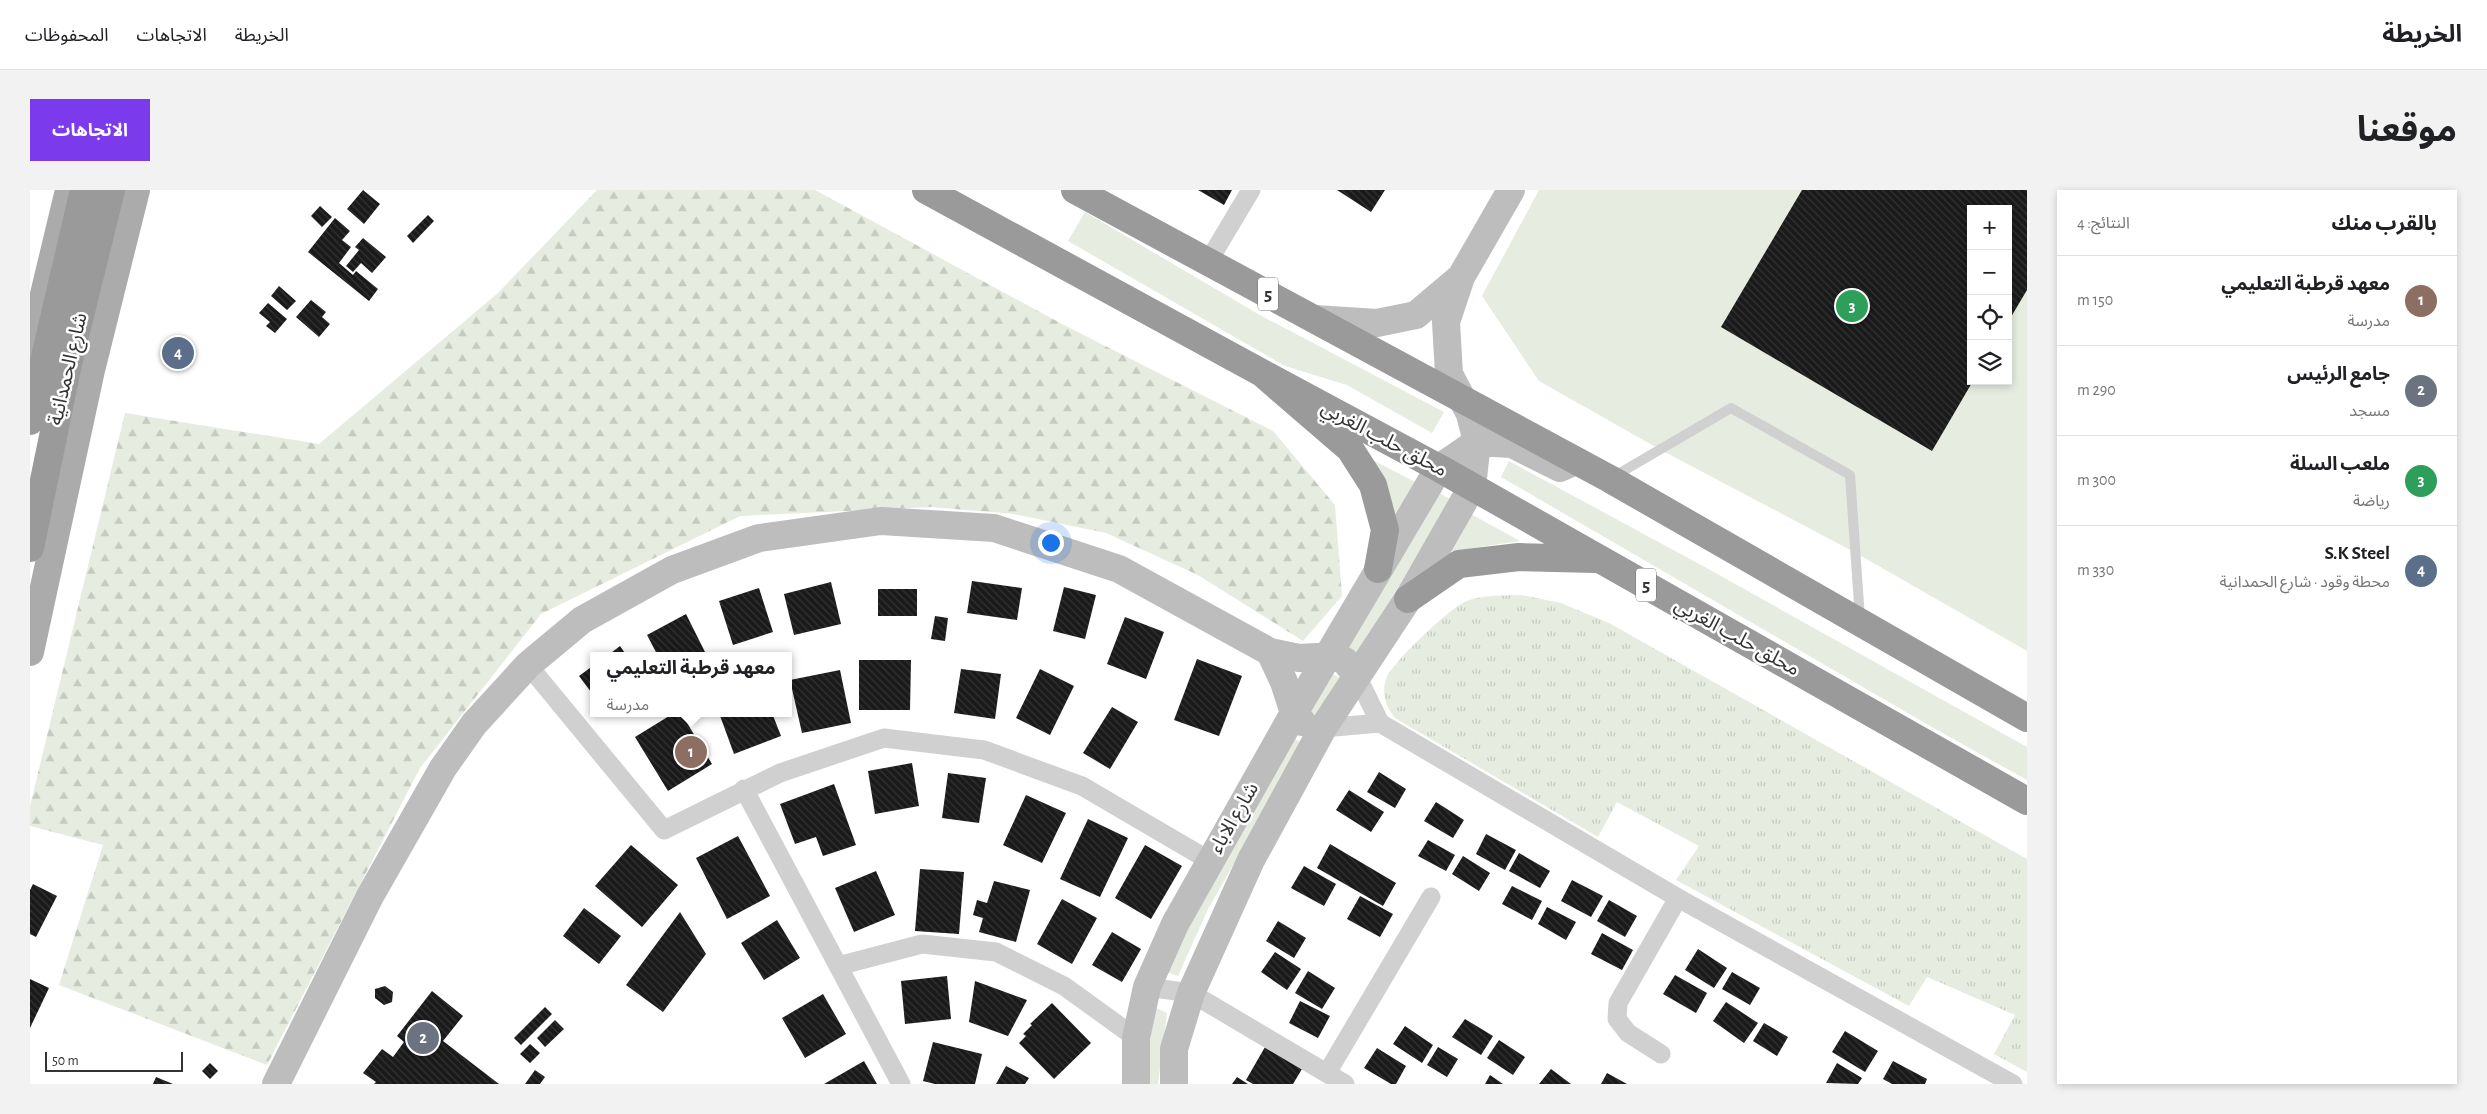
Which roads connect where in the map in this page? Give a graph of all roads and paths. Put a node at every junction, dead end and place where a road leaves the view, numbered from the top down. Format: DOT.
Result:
graph roads {
  1 [pos="70,190"];
  2 [pos="84,190"];
  3 [pos="111,190"];
  4 [pos="136,190"];
  5 [pos="1075,190"];
  6 [pos="1251,190"];
  7 [pos="1511,190"];
  8 [pos="933,193"];
  9 [pos="1208,262"];
  10 [pos="1461,277"];
  11 [pos="1315,319"];
  12 [pos="30,353"];
  13 [pos="1262,373"];
  14 [pos="1462,398"];
  15 [pos="30,421"];
  16 [pos="1476,442"];
  17 [pos="1576,461"];
  18 [pos="1439,468"];
  19 [pos="1610,479"];
  20 [pos="1472,487"];
  21 [pos="30,548"];
  22 [pos="1600,560"];
  23 [pos="1378,569"];
  24 [pos="1408,598"];
  25 [pos="1860,623"];
  26 [pos="30,652"];
  27 [pos="1270,652"];
  28 [pos="1328,656"];
  29 [pos="528,665"];
  30 [pos="1356,676"];
  31 [pos="1294,713"];
  32 [pos="2027,718"];
  33 [pos="1380,723"];
  34 [pos="1323,728"];
  35 [pos="744,789"];
  36 [pos="2027,801"];
  37 [pos="1210,862"];
  38 [pos="1431,897"];
  39 [pos="1678,898"];
  40 [pos="838,966"];
  41 [pos="1147,987"];
  42 [pos="1191,993"];
  43 [pos="1136,1038"];
  44 [pos="1661,1054"];
  45 [pos="1327,1073"];
  46 [pos="276,1084"];
  47 [pos="901,1084"];
  48 [pos="1136,1084"];
  49 [pos="1174,1084"];
  50 [pos="1345,1084"];
  51 [pos="2012,1084"];
  1 -- 12 [label="main road"];
  2 -- 15 [label="highway, شارع الحمدانية"];
  3 -- 21 [label="highway, شارع الحمدانية"];
  4 -- 26 [label="main road"];
  5 -- 9 [label="highway, 5"];
  6 -- 9 [label="street"];
  7 -- 10 [label="main road"];
  8 -- 13 [label="highway, 5"];
  9 -- 11 [label="highway, 5"];
  10 -- 11 [label="main road"];
  10 -- 14 [label="main road"];
  11 -- 14 [label="highway, 5"];
  13 -- 18 [label="highway, محلق حلب الغربي / 5"];
  13 -- 23 [label="highway"];
  14 -- 16 [label="main road"];
  14 -- 17 [label="highway, 5"];
  16 -- 17 [label="main road"];
  16 -- 18 [label="main road"];
  16 -- 20 [label="main road"];
  17 -- 19 [label="highway, 5"];
  18 -- 20 [label="highway, محلق حلب الغربي / 5"];
  18 -- 23 [label="main road, شارع الاباء"];
  19 -- 25 [label="highway, 5"];
  19 -- 25 [label="lane"];
  20 -- 22 [label="highway, محلق حلب الغربي / 5"];
  20 -- 24 [label="main road, شارع الاباء"];
  22 -- 24 [label="highway"];
  22 -- 36 [label="highway, محلق حلب الغربي / 5"];
  23 -- 28 [label="main road, شارع الاباء"];
  24 -- 30 [label="main road, شارع الاباء"];
  25 -- 32 [label="highway, 5"];
  27 -- 28 [label="main road"];
  27 -- 29 [label="main road"];
  27 -- 31 [label="main road"];
  28 -- 30 [label="main road"];
  28 -- 31 [label="main road, شارع الاباء"];
  29 -- 35 [label="street"];
  29 -- 46 [label="main road"];
  30 -- 33 [label="street"];
  30 -- 34 [label="main road, شارع الاباء"];
  31 -- 34 [label="main road"];
  31 -- 37 [label="main road, شارع الاباء"];
  33 -- 34 [label="street"];
  33 -- 39 [label="street"];
  34 -- 42 [label="main road, شارع الاباء"];
  35 -- 37 [label="street"];
  35 -- 40 [label="street"];
  37 -- 41 [label="main road, شارع الاباء"];
  38 -- 45 [label="street"];
  39 -- 44 [label="street"];
  39 -- 51 [label="street"];
  40 -- 43 [label="street"];
  40 -- 47 [label="street"];
  41 -- 42 [label="street"];
  41 -- 43 [label="main road, شارع الاباء"];
  42 -- 45 [label="street"];
  42 -- 49 [label="main road, شارع الاباء"];
  43 -- 48 [label="main road, شارع الاباء"];
  45 -- 50 [label="street"];
}
